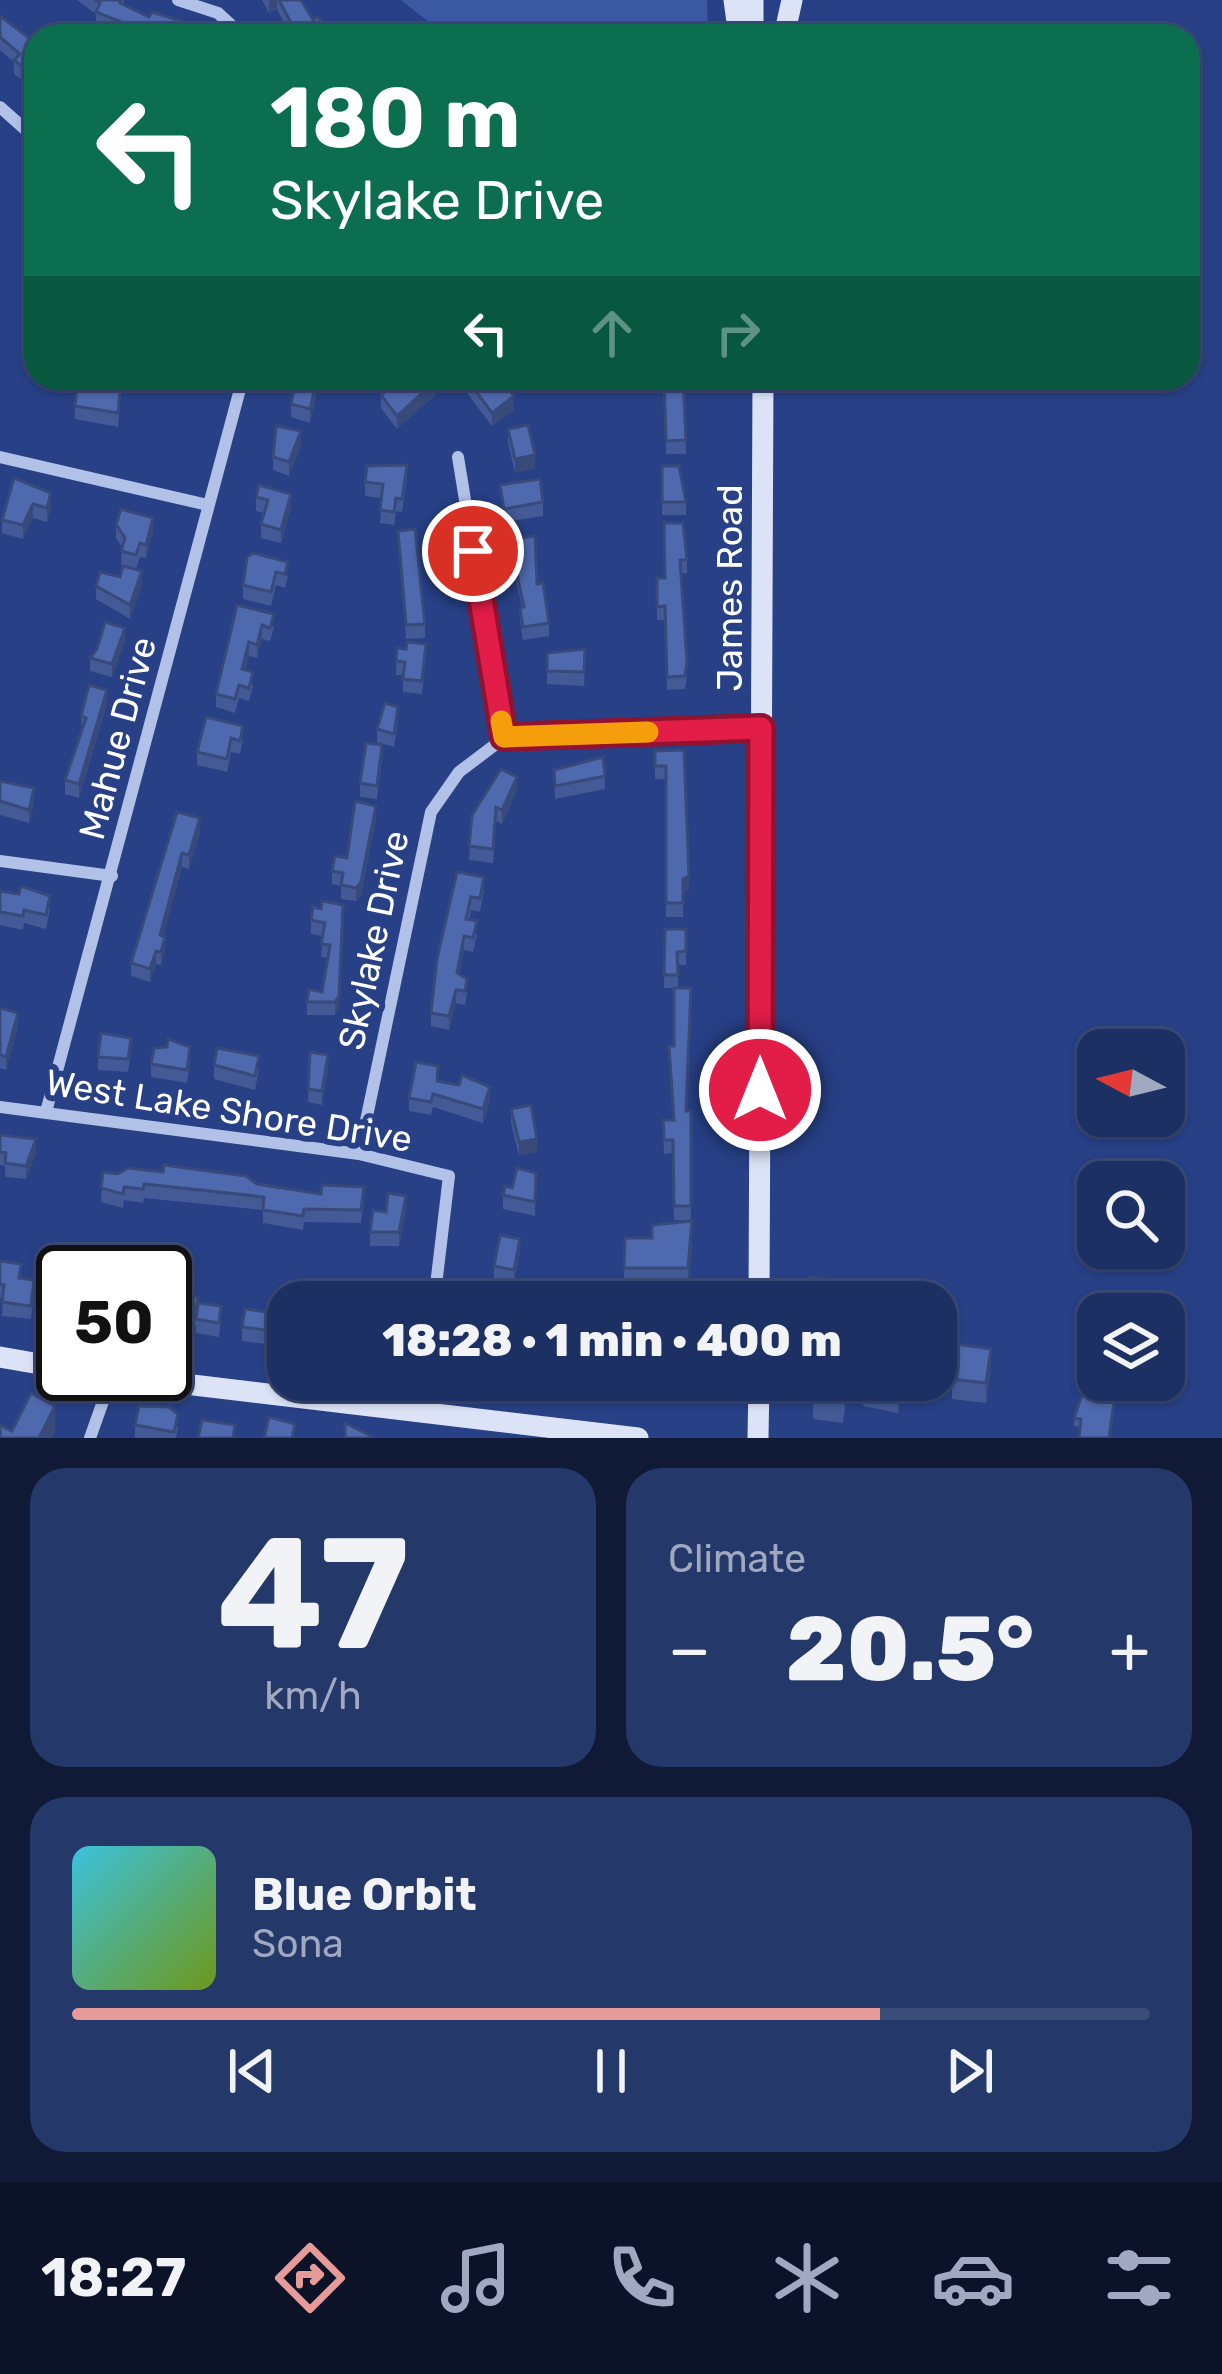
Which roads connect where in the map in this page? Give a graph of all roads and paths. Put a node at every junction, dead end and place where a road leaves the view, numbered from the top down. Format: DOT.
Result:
graph roads {
  1 [pos="178,0"];
  2 [pos="229,24"];
  3 [pos="0,107"];
  4 [pos="24,128"];
  5 [pos="240,390"];
  6 [pos="763,390"];
  7 [pos="0,457"];
  8 [pos="458,458"];
  9 [pos="208,505"];
  10 [pos="761,728"];
  11 [pos="504,737"];
  12 [pos="0,861"];
  13 [pos="112,876"];
  14 [pos="0,1107"];
  15 [pos="46,1112"];
  16 [pos="359,1154"];
  17 [pos="436,1281"];
  18 [pos="759,1281"];
  19 [pos="0,1358"];
  20 [pos="36,1364"];
  21 [pos="192,1385"];
  22 [pos="100,1401"];
  23 [pos="422,1401"];
  24 [pos="758,1401"];
  25 [pos="421,1413"];
  26 [pos="90,1438"];
  27 [pos="638,1438"];
  28 [pos="758,1438"];
  1 -- 2 [label="street"];
  3 -- 4 [label="street"];
  5 -- 9 [label="street, Mahue Drive"];
  6 -- 10 [label="main road, James Road"];
  7 -- 9 [label="street"];
  8 -- 11 [label="street"];
  9 -- 13 [label="street, Mahue Drive"];
  10 -- 11 [label="street"];
  10 -- 18 [label="main road, James Road"];
  11 -- 16 [label="street, Skylake Drive"];
  12 -- 13 [label="street"];
  13 -- 15 [label="street, Mahue Drive"];
  14 -- 15 [label="street, West Lake Shore Drive"];
  15 -- 16 [label="street, West Lake Shore Drive"];
  16 -- 17 [label="street, West Lake Shore Drive"];
  19 -- 20 [label="main road"];
  21 -- 25 [label="main road"];
  22 -- 26 [label="street"];
  23 -- 25 [label="street"];
  24 -- 28 [label="main road"];
  25 -- 27 [label="main road"];
}
